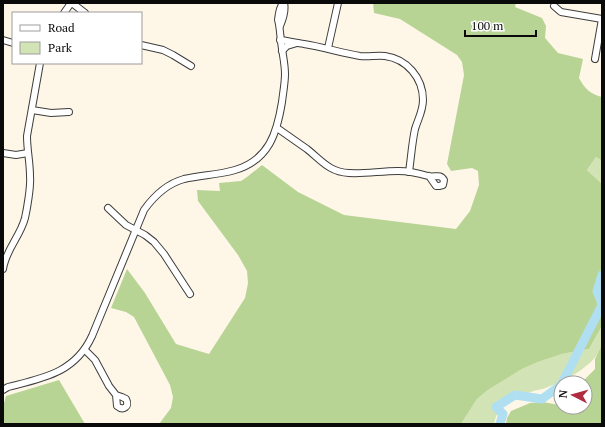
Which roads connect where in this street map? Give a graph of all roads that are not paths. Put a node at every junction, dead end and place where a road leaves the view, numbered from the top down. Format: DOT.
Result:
graph roads {
  1 [pos="71,3"];
  2 [pos="284,3"];
  3 [pos="338,3"];
  4 [pos="554,6"];
  5 [pos="65,12"];
  6 [pos="84,12"];
  7 [pos="602,19"];
  8 [pos="280,40"];
  9 [pos="298,43"];
  10 [pos="142,45"];
  11 [pos="328,48"];
  12 [pos="282,51"];
  13 [pos="594,59"];
  14 [pos="40,64"];
  15 [pos="190,66"];
  16 [pos="32,110"];
  17 [pos="69,112"];
  18 [pos="277,128"];
  19 [pos="274,136"];
  20 [pos="293,140"];
  21 [pos="3,153"];
  22 [pos="28,153"];
  23 [pos="409,172"];
  24 [pos="429,176"];
  25 [pos="108,208"];
  26 [pos="136,230"];
  27 [pos="5,250"];
  28 [pos="3,269"];
  29 [pos="190,294"];
  30 [pos="85,350"];
  31 [pos="5,388"];
  32 [pos="116,396"];
  1 -- 5 [label="street"];
  1 -- 6 [label="street"];
  2 -- 8 [label="street"];
  3 -- 11 [label="street"];
  4 -- 7 [label="street"];
  7 -- 13 [label="street"];
  8 -- 9 [label="street"];
  8 -- 12 [label="street"];
  9 -- 11 [label="street"];
  9 -- 12 [label="street"];
  10 -- 15 [label="street"];
  11 -- 23 [label="street"];
  12 -- 18 [label="street"];
  14 -- 16 [label="street"];
  16 -- 17 [label="street"];
  16 -- 22 [label="street"];
  18 -- 19 [label="street"];
  18 -- 20 [label="street"];
  19 -- 20 [label="street"];
  19 -- 26 [label="street"];
  20 -- 23 [label="street"];
  21 -- 22 [label="street"];
  22 -- 27 [label="street"];
  23 -- 24 [label="street"];
  25 -- 26 [label="street"];
  26 -- 29 [label="street"];
  26 -- 30 [label="street"];
  27 -- 28 [label="street"];
  30 -- 31 [label="street"];
  30 -- 32 [label="street"];
}
